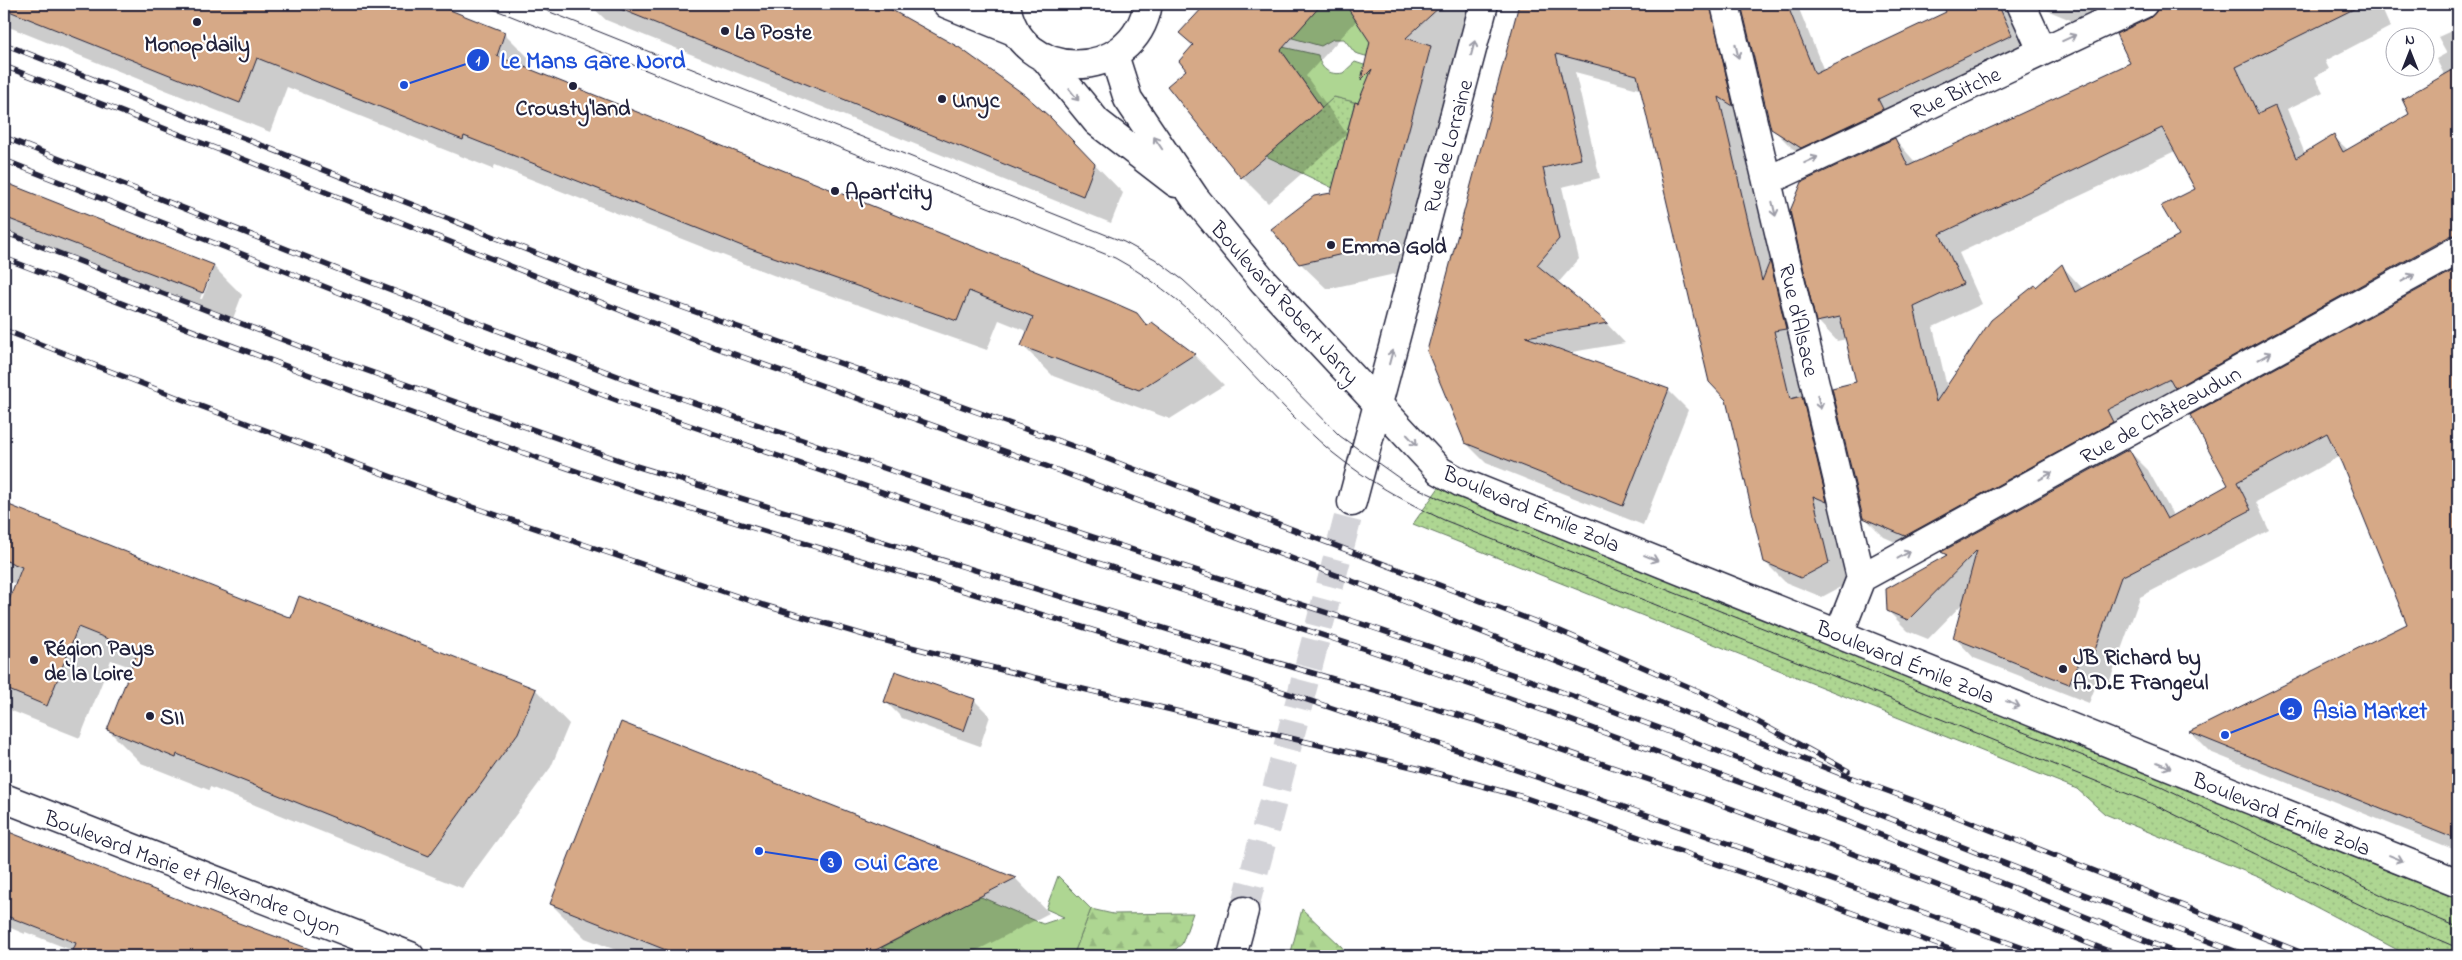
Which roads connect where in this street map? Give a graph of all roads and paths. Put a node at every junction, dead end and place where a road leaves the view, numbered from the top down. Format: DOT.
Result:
graph roads {
  1 [pos="947,4"];
  2 [pos="1006,4"];
  3 [pos="1149,4"];
  4 [pos="1484,4"];
  5 [pos="1725,4"];
  6 [pos="2021,4"];
  7 [pos="2143,4"];
  8 [pos="1016,32"];
  9 [pos="2042,50"];
  10 [pos="1114,54"];
  11 [pos="1044,57"];
  12 [pos="1767,181"];
  13 [pos="1195,198"];
  14 [pos="2458,250"];
  15 [pos="1378,404"];
  16 [pos="1352,502"];
  17 [pos="1861,578"];
  18 [pos="1839,634"];
  19 [pos="4,798"];
  20 [pos="2458,883"];
  21 [pos="1244,912"];
  22 [pos="398,954"];
  23 [pos="1232,956"];
  1 -- 8 [label="street, Boulevard Robert Jarry"];
  2 -- 8 [label="street, Boulevard Robert Jarry"];
  3 -- 10 [label="street, Boulevard Robert Jarry"];
  15 -- 4 [label="street, Rue de Lorraine, one-way"];
  5 -- 12 [label="street, Rue d'Alsace, one-way"];
  6 -- 9 [label="street"];
  9 -- 7 [label="street, Rue Bitche, one-way"];
  8 -- 11 [label="street, Boulevard Robert Jarry"];
  12 -- 9 [label="street, Rue Bitche, one-way"];
  10 -- 11 [label="street, Boulevard Robert Jarry"];
  13 -- 10 [label="street, Boulevard Robert Jarry, one-way"];
  11 -- 13 [label="street, Boulevard Robert Jarry, one-way"];
  12 -- 17 [label="street, Rue d'Alsace, one-way"];
  13 -- 15 [label="street, Boulevard Robert Jarry"];
  17 -- 14 [label="street, Rue de Châteaudun, one-way"];
  15 -- 16 [label="street, Rue de Lorraine"];
  15 -- 18 [label="street, Boulevard Émile Zola, one-way"];
  17 -- 18 [label="street"];
  18 -- 20 [label="street, Boulevard Émile Zola, one-way"];
  19 -- 22 [label="street, Boulevard Marie et Alexandre Oyon"];
  21 -- 23 [label="street"];
}
